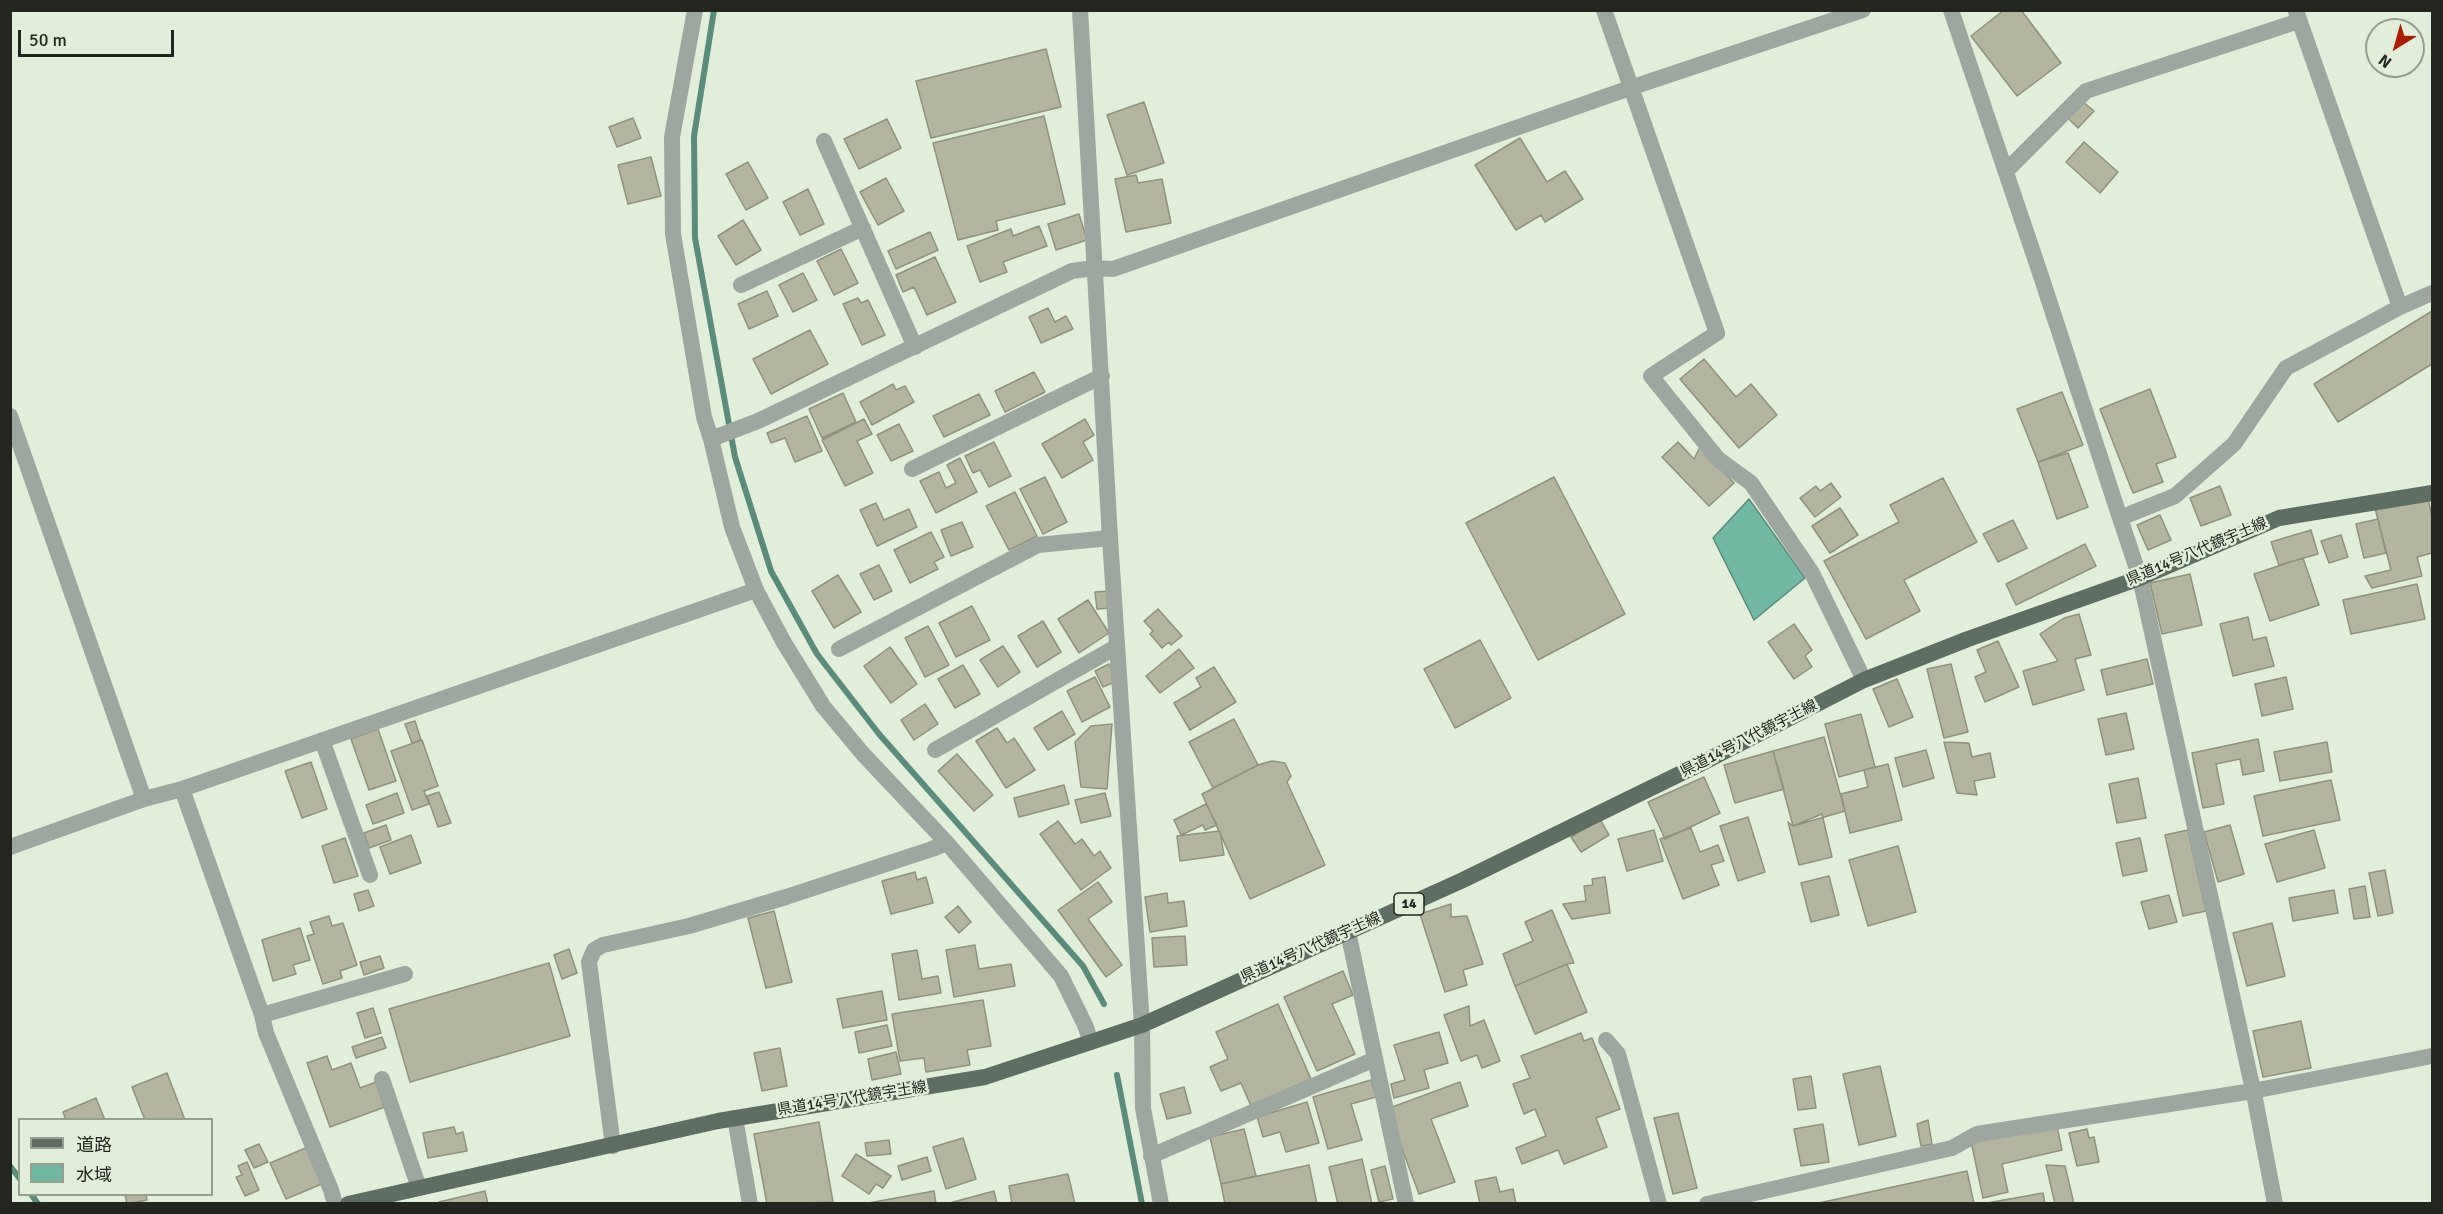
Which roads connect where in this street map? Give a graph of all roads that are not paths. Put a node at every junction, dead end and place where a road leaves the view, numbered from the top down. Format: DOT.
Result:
graph roads {
  1 [pos="695,10"];
  2 [pos="1080,10"];
  3 [pos="1604,10"];
  4 [pos="1863,10"];
  5 [pos="1952,10"];
  6 [pos="2297,16"];
  7 [pos="1630,88"];
  8 [pos="824,141"];
  9 [pos="2006,171"];
  10 [pos="863,228"];
  11 [pos="1094,268"];
  12 [pos="741,285"];
  13 [pos="2433,293"];
  14 [pos="2400,307"];
  15 [pos="915,347"];
  16 [pos="1102,376"];
  17 [pos="10,416"];
  18 [pos="711,439"];
  19 [pos="912,469"];
  20 [pos="2433,493"];
  21 [pos="2120,518"];
  22 [pos="1110,538"];
  23 [pos="2140,578"];
  24 [pos="756,590"];
  25 [pos="1116,647"];
  26 [pos="839,649"];
  27 [pos="1864,680"];
  28 [pos="322,740"];
  29 [pos="935,750"];
  30 [pos="182,789"];
  31 [pos="144,799"];
  32 [pos="947,843"];
  33 [pos="10,847"];
  34 [pos="370,875"];
  35 [pos="1348,932"];
  36 [pos="405,974"];
  37 [pos="262,1015"];
  38 [pos="1142,1025"];
  39 [pos="1606,1040"];
  40 [pos="1091,1042"];
  41 [pos="2433,1056"];
  42 [pos="1375,1059"];
  43 [pos="382,1079"];
  44 [pos="2253,1091"];
  45 [pos="735,1118"];
  46 [pos="613,1146"];
  47 [pos="1151,1156"];
  48 [pos="419,1188"];
  49 [pos="335,1203"];
  50 [pos="348,1203"];
  51 [pos="750,1203"];
  52 [pos="1161,1203"];
  53 [pos="1406,1203"];
  54 [pos="1659,1203"];
  55 [pos="1707,1203"];
  56 [pos="2275,1203"];
  1 -- 18 [label="street"];
  2 -- 11 [label="street"];
  3 -- 7 [label="street"];
  4 -- 7 [label="street"];
  5 -- 9 [label="street"];
  6 -- 9 [label="street"];
  6 -- 14 [label="street"];
  7 -- 11 [label="street"];
  7 -- 27 [label="street"];
  8 -- 10 [label="street"];
  9 -- 21 [label="street"];
  10 -- 12 [label="street"];
  10 -- 15 [label="street"];
  11 -- 15 [label="street"];
  11 -- 16 [label="street"];
  13 -- 14 [label="street"];
  14 -- 21 [label="street"];
  15 -- 18 [label="street"];
  16 -- 19 [label="street"];
  16 -- 22 [label="street"];
  17 -- 31 [label="street"];
  18 -- 24 [label="street"];
  20 -- 23 [label="main road, 県道14号八代鏡宇土線 / 14"];
  21 -- 23 [label="street"];
  22 -- 25 [label="street"];
  22 -- 26 [label="street"];
  23 -- 27 [label="main road, 県道14号八代鏡宇土線 / 14"];
  23 -- 44 [label="street"];
  24 -- 28 [label="street"];
  24 -- 32 [label="street"];
  25 -- 29 [label="street"];
  25 -- 38 [label="street"];
  27 -- 35 [label="main road, 県道14号八代鏡宇土線 / 14"];
  28 -- 30 [label="street"];
  28 -- 34 [label="street"];
  30 -- 31 [label="street"];
  30 -- 37 [label="street"];
  31 -- 33 [label="street"];
  32 -- 40 [label="street"];
  32 -- 46 [label="street"];
  35 -- 38 [label="main road, 県道14号八代鏡宇土線 / 14"];
  35 -- 42 [label="street"];
  36 -- 37 [label="street"];
  37 -- 49 [label="street"];
  38 -- 40 [label="main road, 県道14号八代鏡宇土線 / 14"];
  38 -- 47 [label="street"];
  39 -- 54 [label="street"];
  40 -- 45 [label="main road, 県道14号八代鏡宇土線 / 14"];
  41 -- 44 [label="street"];
  42 -- 47 [label="street"];
  42 -- 53 [label="street"];
  43 -- 48 [label="street"];
  44 -- 55 [label="street"];
  44 -- 56 [label="street"];
  45 -- 46 [label="main road, 県道14号八代鏡宇土線 / 14"];
  45 -- 51 [label="street"];
  46 -- 48 [label="main road, 県道14号八代鏡宇土線 / 14"];
  47 -- 52 [label="street"];
  48 -- 50 [label="main road, 県道14号八代鏡宇土線 / 14"];
}
